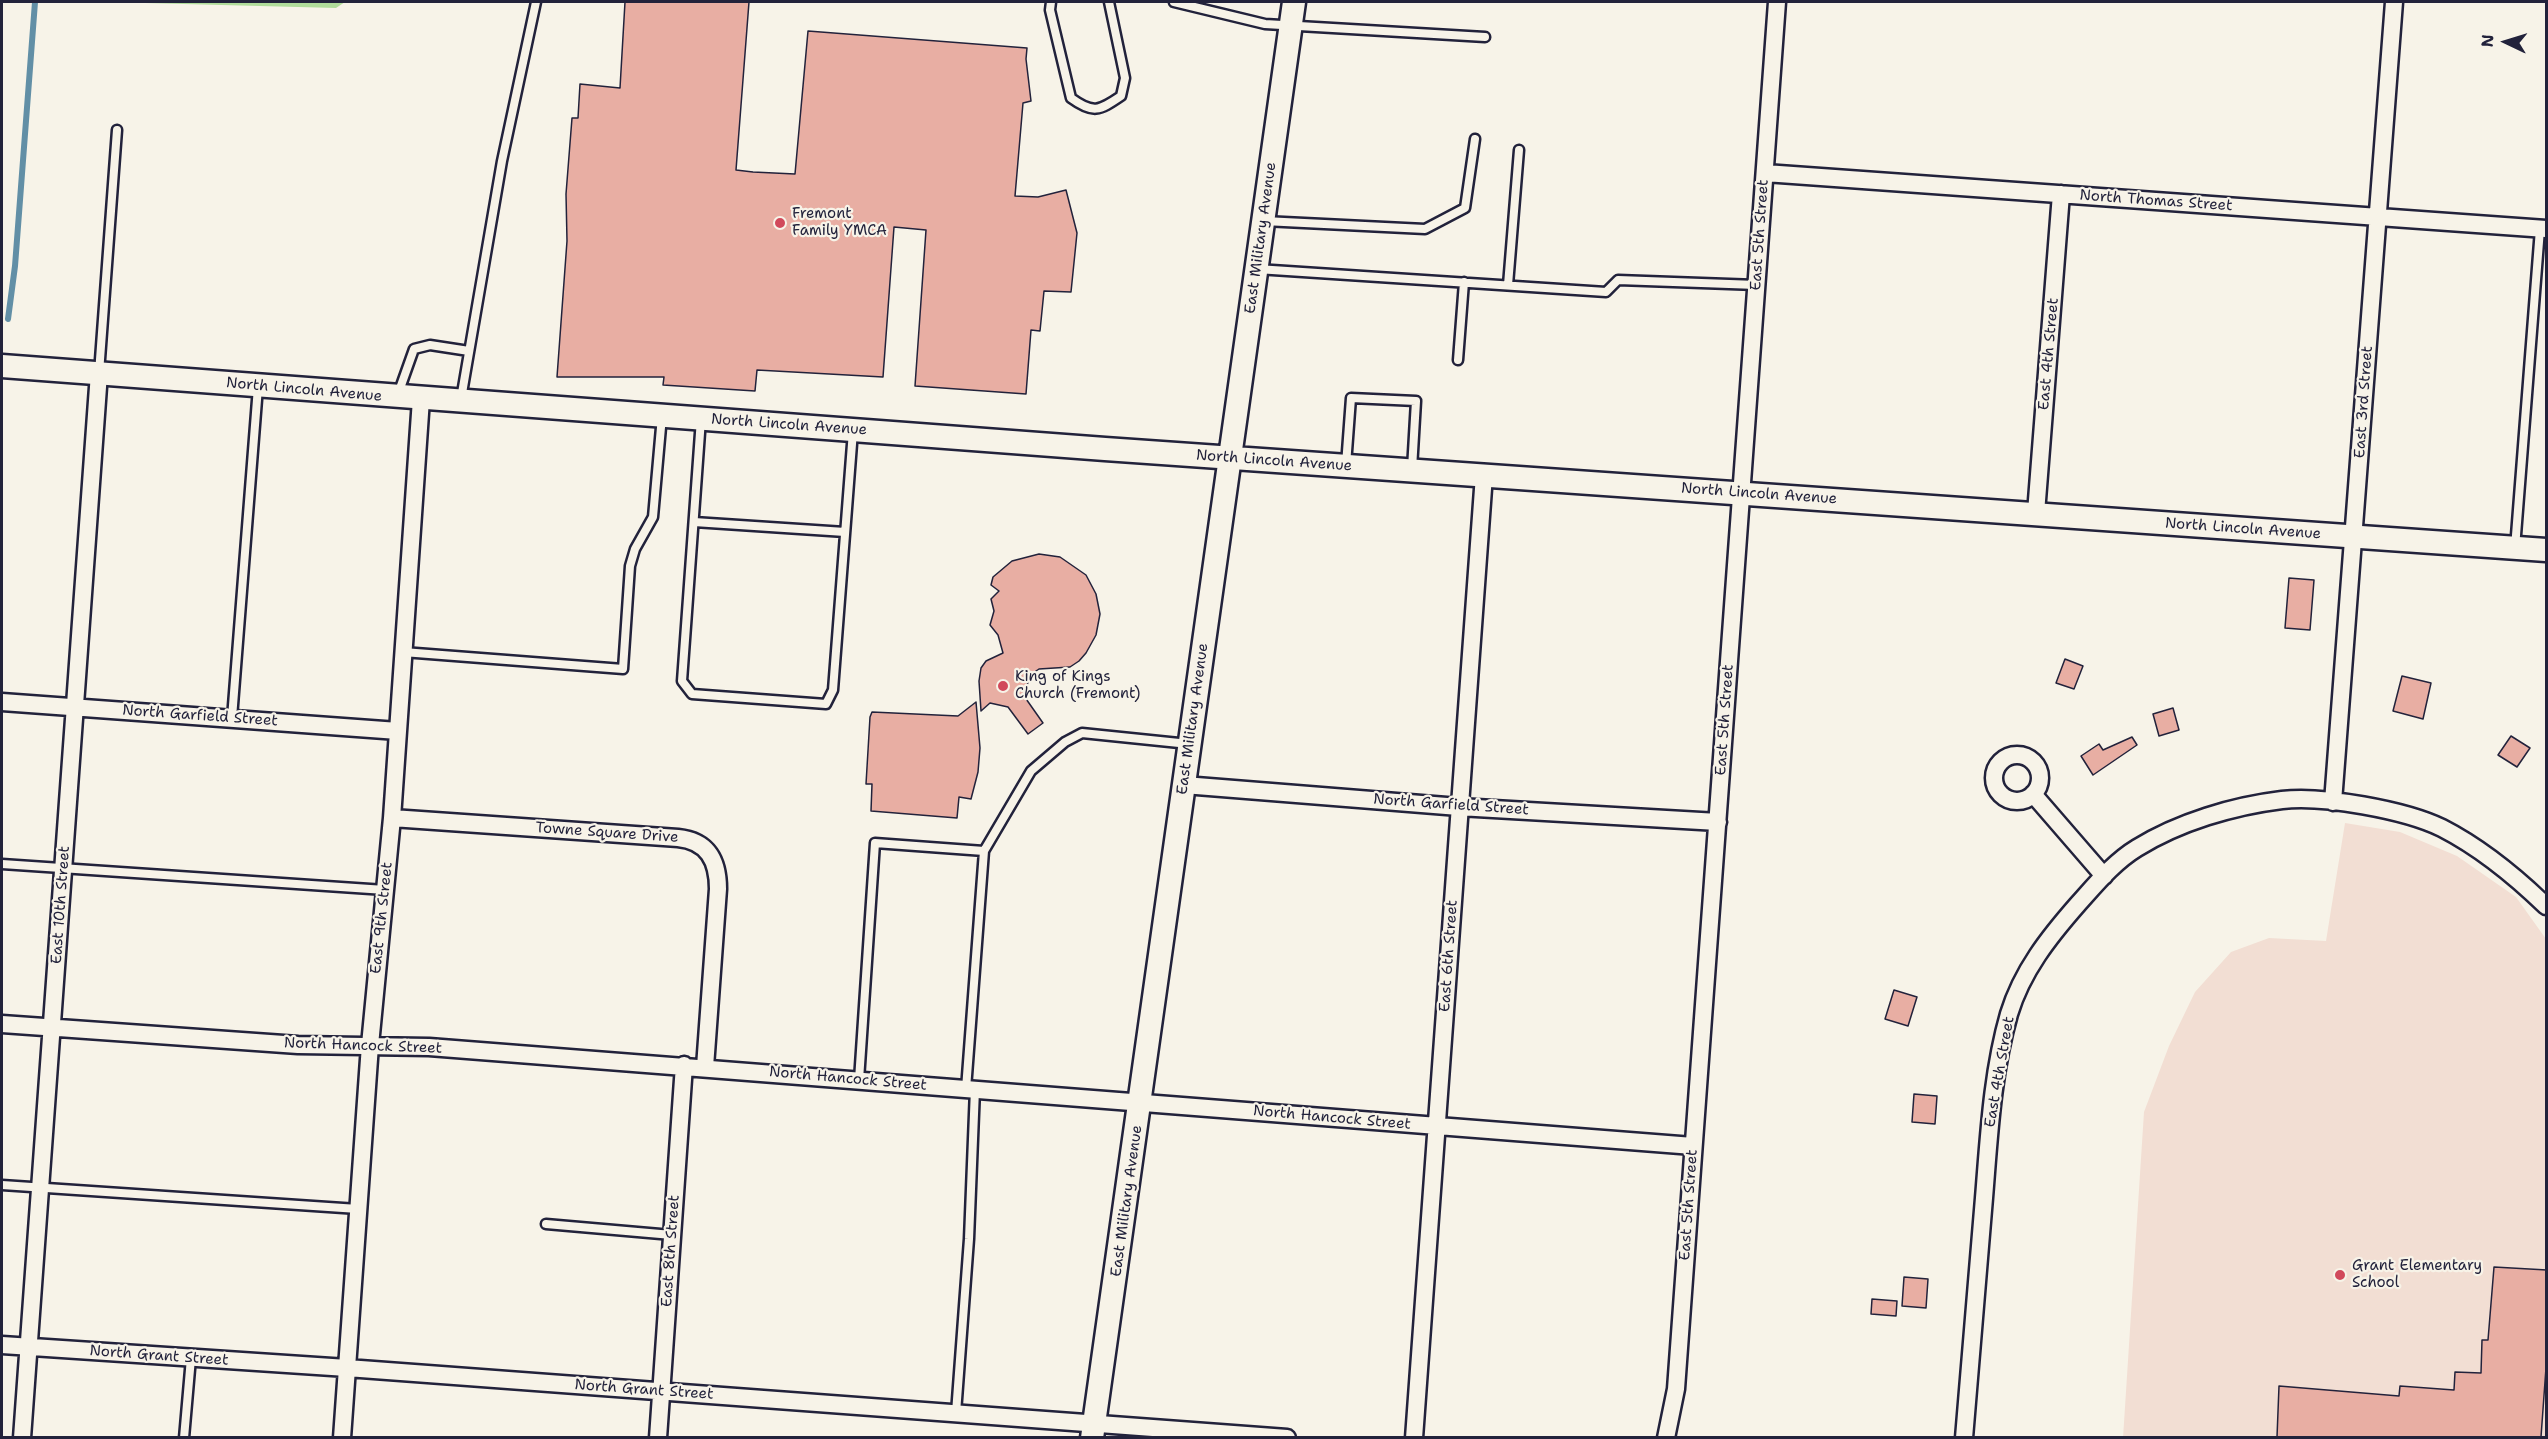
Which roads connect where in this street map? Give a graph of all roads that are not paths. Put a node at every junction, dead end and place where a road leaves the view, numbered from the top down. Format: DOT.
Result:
graph roads {
  1 [pos="536,2"];
  2 [pos="1051,2"];
  3 [pos="1109,2"];
  4 [pos="1174,2"];
  5 [pos="1294,2"];
  6 [pos="1777,2"];
  7 [pos="2394,2"];
  8 [pos="1291,25"];
  9 [pos="1485,37"];
  10 [pos="117,130"];
  11 [pos="1475,139"];
  12 [pos="1519,150"];
  13 [pos="1765,173"];
  14 [pos="2061,194"];
  15 [pos="2378,218"];
  16 [pos="1263,221"];
  17 [pos="2543,229"];
  18 [pos="1256,269"];
  19 [pos="1464,282"];
  20 [pos="1508,285"];
  21 [pos="1756,285"];
  22 [pos="469,351"];
  23 [pos="1458,360"];
  24 [pos="2,366"];
  25 [pos="99,373"];
  26 [pos="258,386"];
  27 [pos="398,397"];
  28 [pos="422,399"];
  29 [pos="461,402"];
  30 [pos="662,416"];
  31 [pos="701,418"];
  32 [pos="853,429"];
  33 [pos="1230,458"];
  34 [pos="1346,466"];
  35 [pos="1412,470"];
  36 [pos="1484,475"];
  37 [pos="1742,493"];
  38 [pos="2036,513"];
  39 [pos="694,522"];
  40 [pos="845,532"];
  41 [pos="2354,537"];
  42 [pos="2515,548"];
  43 [pos="2547,550"];
  44 [pos="403,652"];
  45 [pos="2,702"];
  46 [pos="74,707"];
  47 [pos="232,718"];
  48 [pos="398,731"];
  49 [pos="1190,744"];
  50 [pos="1184,785"];
  51 [pos="2033,794"];
  52 [pos="2333,802"];
  53 [pos="1459,807"];
  54 [pos="392,818"];
  55 [pos="1718,822"];
  56 [pos="984,850"];
  57 [pos="2,864"];
  58 [pos="63,868"];
  59 [pos="2104,876"];
  60 [pos="385,890"];
  61 [pos="2547,906"];
  62 [pos="2,1024"];
  63 [pos="52,1028"];
  64 [pos="370,1045"];
  65 [pos="684,1065"];
  66 [pos="705,1067"];
  67 [pos="859,1080"];
  68 [pos="971,1089"];
  69 [pos="1141,1103"];
  70 [pos="1437,1127"];
  71 [pos="1693,1146"];
  72 [pos="2,1185"];
  73 [pos="41,1188"];
  74 [pos="358,1209"];
  75 [pos="546,1224"];
  76 [pos="672,1235"];
  77 [pos="2,1345"];
  78 [pos="29,1347"];
  79 [pos="191,1358"];
  80 [pos="347,1368"];
  81 [pos="661,1392"];
  82 [pos="956,1413"];
  83 [pos="1093,1430"];
  84 [pos="22,1437"];
  85 [pos="184,1437"];
  86 [pos="342,1437"];
  87 [pos="658,1437"];
  88 [pos="1287,1437"];
  89 [pos="1413,1437"];
  90 [pos="1666,1437"];
  91 [pos="1964,1437"];
  1 -- 22 [label="lane"];
  2 -- 3 [label="lane"];
  4 -- 8 [label="lane"];
  5 -- 8 [label="street, East Military Avenue"];
  6 -- 13 [label="street, East 5th Street"];
  7 -- 15 [label="street, East 3rd Street"];
  8 -- 9 [label="lane"];
  8 -- 16 [label="street, East Military Avenue"];
  10 -- 25 [label="lane"];
  11 -- 16 [label="lane"];
  12 -- 20 [label="lane"];
  13 -- 14 [label="street, North Thomas Street"];
  13 -- 21 [label="street, East 5th Street"];
  14 -- 15 [label="street, North Thomas Street"];
  14 -- 38 [label="street, East 4th Street"];
  15 -- 17 [label="street, North Thomas Street"];
  15 -- 41 [label="street, East 3rd Street"];
  16 -- 18 [label="street, East Military Avenue"];
  17 -- 42 [label="lane"];
  18 -- 19 [label="lane"];
  18 -- 33 [label="street, East Military Avenue"];
  19 -- 20 [label="lane"];
  19 -- 23 [label="lane"];
  20 -- 21 [label="lane"];
  21 -- 37 [label="street, East 5th Street"];
  22 -- 27 [label="lane"];
  22 -- 29 [label="lane"];
  24 -- 25 [label="street, North Lincoln Avenue"];
  25 -- 26 [label="street, North Lincoln Avenue"];
  25 -- 46 [label="street, East 10th Street"];
  26 -- 27 [label="street, North Lincoln Avenue"];
  26 -- 47 [label="lane"];
  27 -- 28 [label="street, North Lincoln Avenue"];
  28 -- 29 [label="street, North Lincoln Avenue"];
  28 -- 44 [label="street, East 9th Street"];
  29 -- 30 [label="street, North Lincoln Avenue"];
  30 -- 31 [label="street, North Lincoln Avenue"];
  30 -- 44 [label="lane"];
  31 -- 32 [label="street, North Lincoln Avenue"];
  31 -- 39 [label="lane"];
  32 -- 33 [label="street, North Lincoln Avenue"];
  32 -- 40 [label="lane"];
  33 -- 34 [label="street, North Lincoln Avenue"];
  33 -- 49 [label="street, East Military Avenue"];
  34 -- 35 [label="street, North Lincoln Avenue"];
  34 -- 35 [label="lane"];
  35 -- 36 [label="street, North Lincoln Avenue"];
  36 -- 37 [label="street, North Lincoln Avenue"];
  36 -- 53 [label="street, East 6th Street"];
  37 -- 38 [label="street, North Lincoln Avenue"];
  37 -- 55 [label="street, East 5th Street"];
  38 -- 41 [label="street, North Lincoln Avenue"];
  39 -- 40 [label="lane"];
  39 -- 40 [label="lane"];
  41 -- 42 [label="street, North Lincoln Avenue"];
  41 -- 52 [label="street, East 3rd Street"];
  42 -- 43 [label="street, North Lincoln Avenue"];
  44 -- 48 [label="street, East 9th Street"];
  45 -- 46 [label="street, North Garfield Street"];
  46 -- 47 [label="street, North Garfield Street"];
  46 -- 58 [label="street, East 10th Street"];
  47 -- 48 [label="street, North Garfield Street"];
  48 -- 54 [label="street, East 9th Street"];
  49 -- 50 [label="street, East Military Avenue"];
  49 -- 56 [label="lane"];
  50 -- 53 [label="street, North Garfield Street"];
  50 -- 69 [label="street, East Military Avenue"];
  51 -- 59 [label="street"];
  52 -- 59 [label="street, East 4th Street"];
  52 -- 61 [label="street, East 4th Street"];
  53 -- 55 [label="street, North Garfield Street"];
  53 -- 70 [label="street, East 6th Street"];
  54 -- 60 [label="street, East 9th Street"];
  54 -- 66 [label="street, Towne Square Drive"];
  55 -- 71 [label="street, East 5th Street"];
  56 -- 67 [label="lane"];
  56 -- 68 [label="lane"];
  57 -- 58 [label="lane"];
  58 -- 60 [label="lane"];
  58 -- 63 [label="street, East 10th Street"];
  59 -- 91 [label="street, East 4th Street"];
  60 -- 64 [label="street, East 9th Street"];
  62 -- 63 [label="street, North Hancock Street"];
  63 -- 64 [label="street, North Hancock Street"];
  63 -- 73 [label="street, East 10th Street"];
  64 -- 65 [label="street, North Hancock Street"];
  64 -- 74 [label="street, East 9th Street"];
  65 -- 66 [label="street, North Hancock Street"];
  65 -- 76 [label="street, East 8th Street"];
  66 -- 67 [label="street, North Hancock Street"];
  67 -- 68 [label="street, North Hancock Street"];
  68 -- 69 [label="street, North Hancock Street"];
  68 -- 82 [label="lane"];
  69 -- 70 [label="street, North Hancock Street"];
  69 -- 83 [label="street, East Military Avenue"];
  70 -- 71 [label="street, North Hancock Street"];
  70 -- 89 [label="street, East 6th Street"];
  71 -- 90 [label="street, East 5th Street"];
  72 -- 73 [label="lane"];
  73 -- 74 [label="lane"];
  73 -- 78 [label="street, East 10th Street"];
  74 -- 80 [label="street, East 9th Street"];
  75 -- 76 [label="lane"];
  76 -- 81 [label="street, East 8th Street"];
  77 -- 78 [label="street, North Grant Street"];
  78 -- 79 [label="street, North Grant Street"];
  78 -- 84 [label="street, East 10th Street"];
  79 -- 80 [label="street, North Grant Street"];
  79 -- 85 [label="lane"];
  80 -- 81 [label="street, North Grant Street"];
  80 -- 86 [label="street, East 9th Street"];
  81 -- 82 [label="street, North Grant Street"];
  81 -- 87 [label="street, East 8th Street"];
  82 -- 83 [label="street, North Grant Street"];
  83 -- 88 [label="street, North Grant Street"];
}
